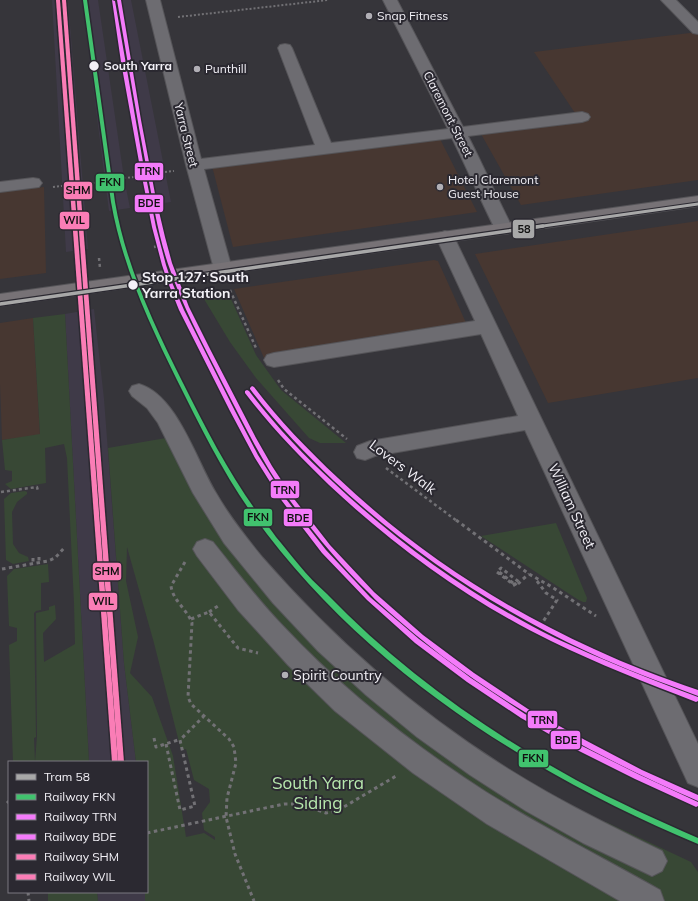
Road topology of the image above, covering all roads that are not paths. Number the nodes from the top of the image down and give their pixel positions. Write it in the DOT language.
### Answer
graph roads {
  1 [pos="153,0"];
  2 [pos="390,0"];
  3 [pos="668,0"];
  4 [pos="698,30"];
  5 [pos="285,48"];
  6 [pos="582,117"];
  7 [pos="456,132"];
  8 [pos="324,149"];
  9 [pos="194,165"];
  10 [pos="33,183"];
  11 [pos="0,187"];
  12 [pos="698,201"];
  13 [pos="504,228"];
  14 [pos="446,237"];
  15 [pos="223,269"];
  16 [pos="0,300"];
  17 [pos="488,326"];
  18 [pos="269,363"];
  19 [pos="139,391"];
  20 [pos="532,421"];
  21 [pos="365,452"];
  22 [pos="205,549"];
  23 [pos="698,774"];
  24 [pos="652,861"];
  25 [pos="649,901"];
  1 -- 9 [label="street, Yarra Street"];
  2 -- 7 [label="street, Claremont Street"];
  3 -- 4 [label="street"];
  5 -- 8 [label="street"];
  6 -- 7 [label="street"];
  7 -- 8 [label="street"];
  7 -- 13 [label="street, Claremont Street"];
  8 -- 9 [label="street"];
  9 -- 15 [label="street, Yarra Street"];
  10 -- 11 [label="street"];
  12 -- 13 [label="main road"];
  13 -- 14 [label="main road"];
  14 -- 15 [label="main road"];
  14 -- 17 [label="street, William Street"];
  15 -- 16 [label="main road"];
  17 -- 18 [label="street"];
  17 -- 20 [label="street, William Street"];
  19 -- 24 [label="street"];
  20 -- 21 [label="street"];
  20 -- 23 [label="street, William Street"];
  22 -- 25 [label="street"];
}
